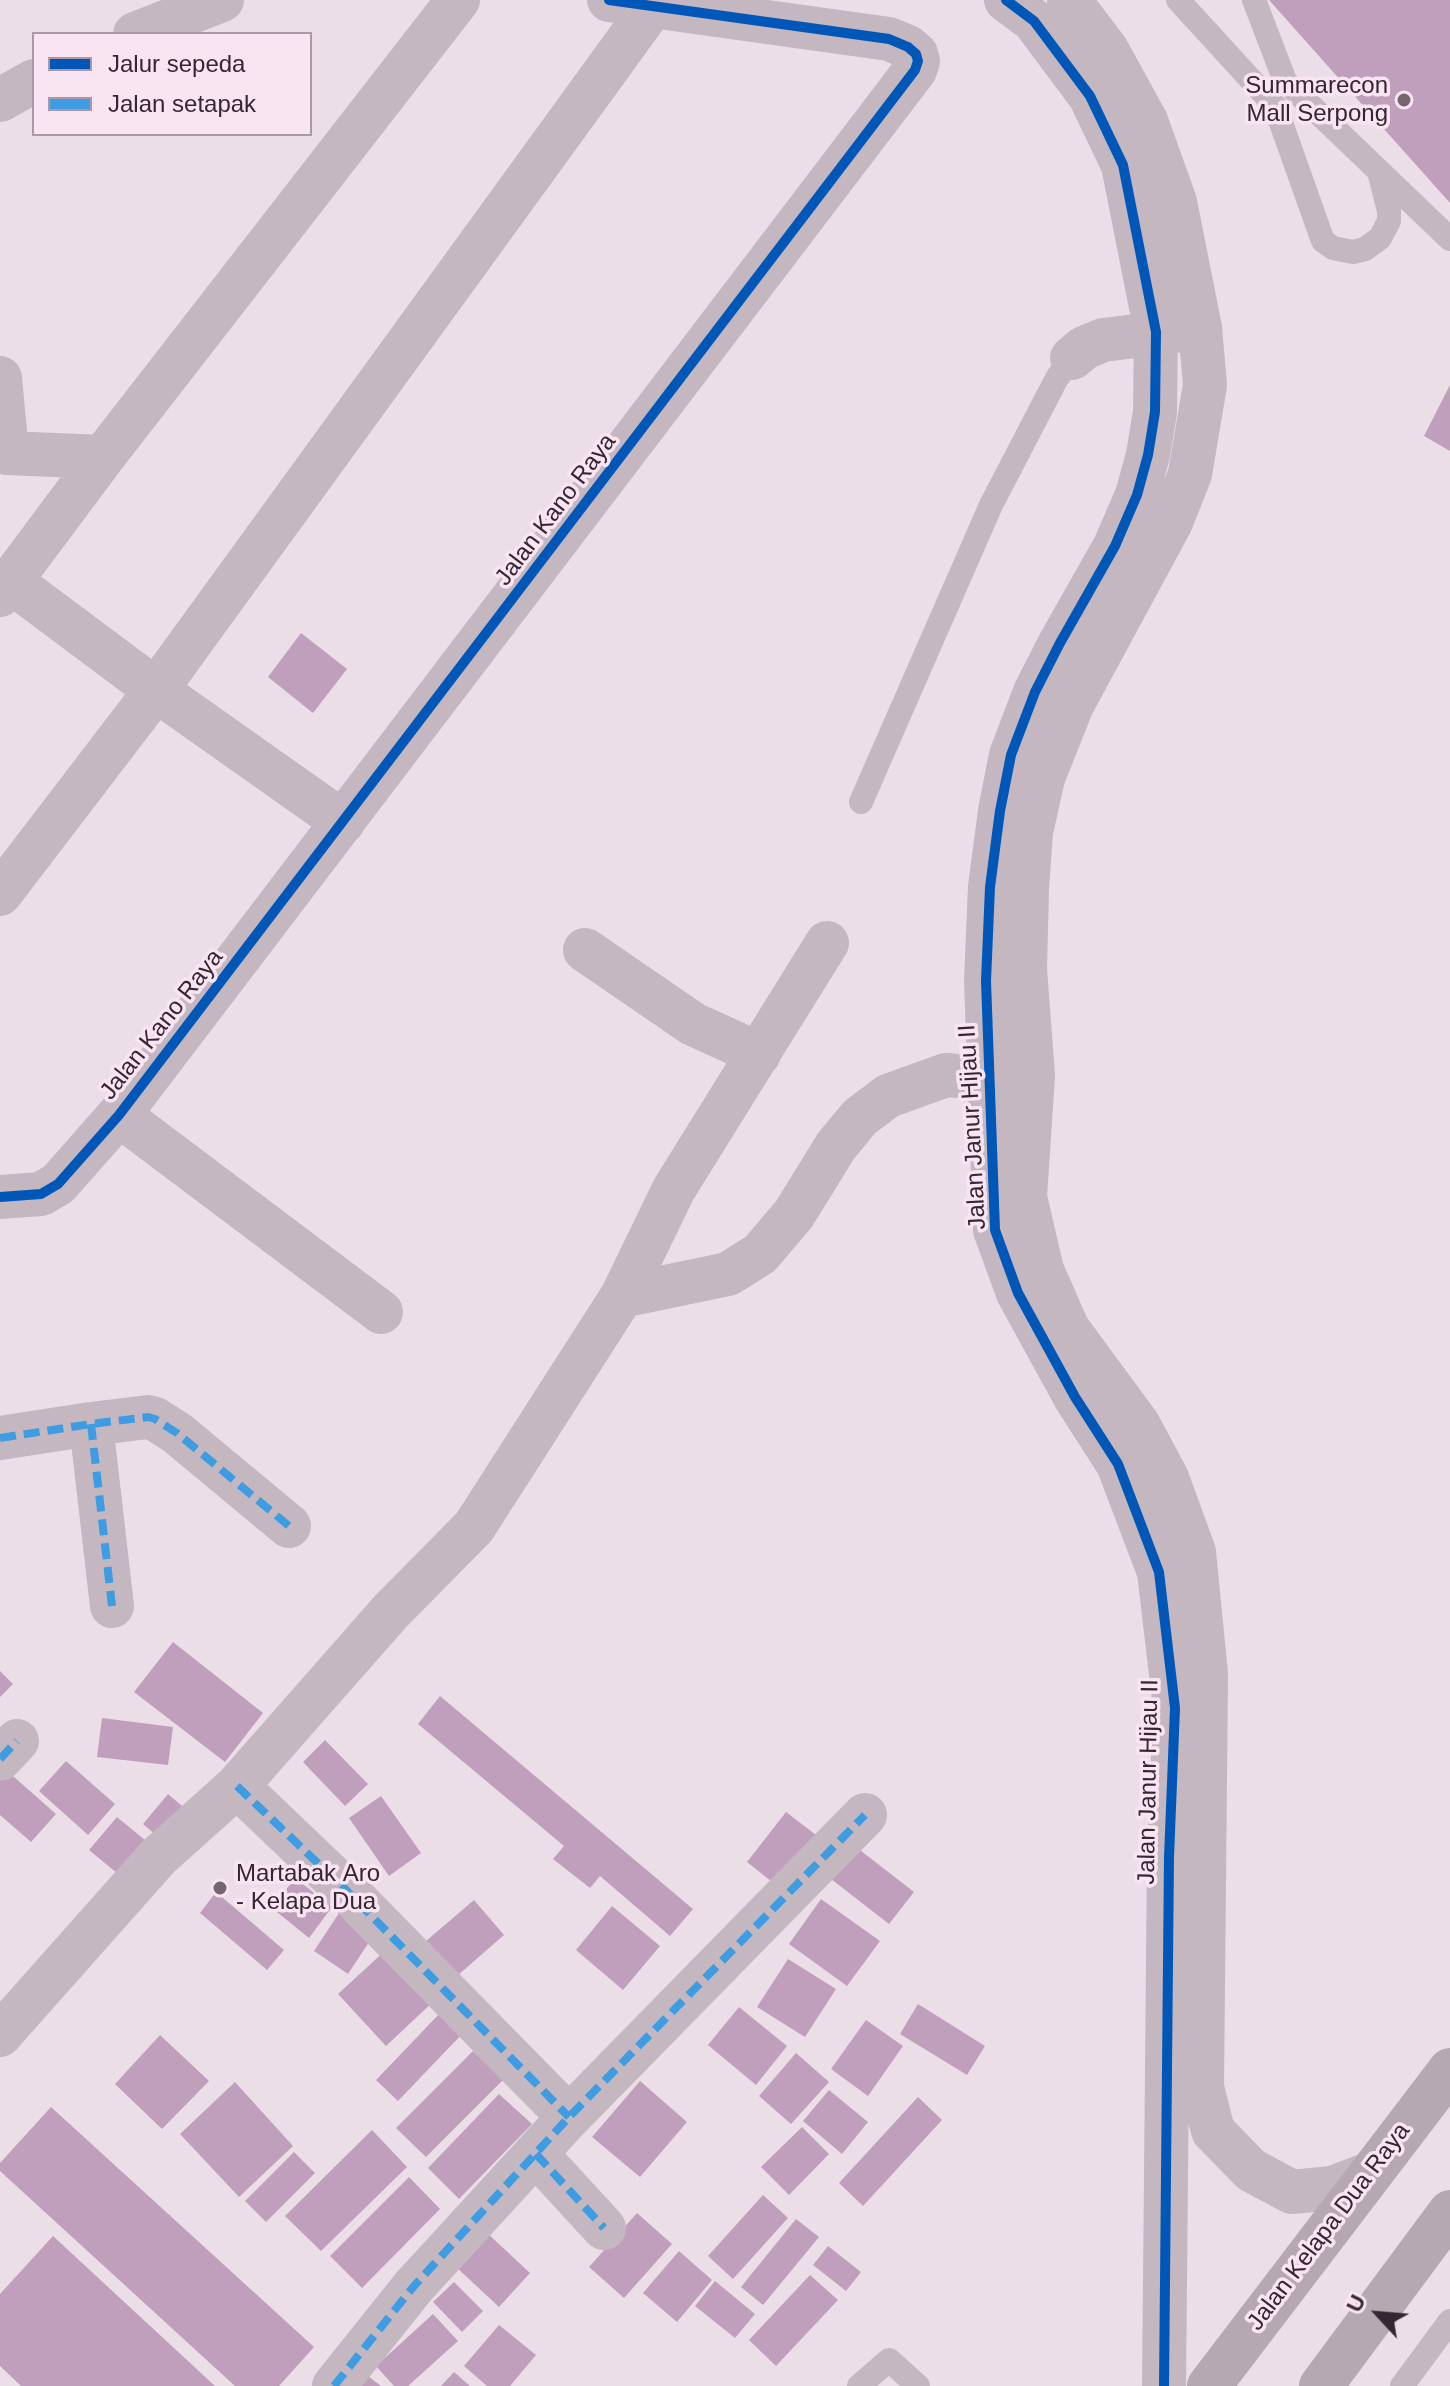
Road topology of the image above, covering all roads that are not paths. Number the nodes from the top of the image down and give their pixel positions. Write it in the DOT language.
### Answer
graph roads {
  1 [pos="222,0"];
  2 [pos="458,0"];
  3 [pos="609,0"];
  4 [pos="1006,0"];
  5 [pos="1069,0"];
  6 [pos="1178,0"];
  7 [pos="1254,0"];
  8 [pos="652,7"];
  9 [pos="140,32"];
  10 [pos="32,82"];
  11 [pos="0,100"];
  12 [pos="1380,175"];
  13 [pos="1450,239"];
  14 [pos="1200,328"];
  15 [pos="1156,332"];
  16 [pos="1072,358"];
  17 [pos="0,378"];
  18 [pos="4,453"];
  19 [pos="103,457"];
  20 [pos="5,588"];
  21 [pos="156,690"];
  22 [pos="861,802"];
  23 [pos="343,822"];
  24 [pos="0,894"];
  25 [pos="827,943"];
  26 [pos="585,950"];
  27 [pos="759,1054"];
  28 [pos="1033,1076"];
  29 [pos="967,1077"];
  30 [pos="119,1115"];
  31 [pos="0,1197"];
  32 [pos="622,1296"];
  33 [pos="381,1312"];
  34 [pos="91,1424"];
  35 [pos="0,1438"];
  36 [pos="289,1526"];
  37 [pos="112,1606"];
  38 [pos="237,1786"];
  39 [pos="865,1815"];
  40 [pos="0,2035"];
  41 [pos="1450,2070"];
  42 [pos="569,2117"];
  43 [pos="536,2154"];
  44 [pos="1369,2174"];
  45 [pos="1450,2212"];
  46 [pos="604,2228"];
  47 [pos="1450,2321"];
  48 [pos="334,2386"];
  49 [pos="859,2386"];
  50 [pos="918,2386"];
  51 [pos="1164,2386"];
  52 [pos="1209,2386"];
  53 [pos="1321,2386"];
  54 [pos="1402,2386"];
  1 -- 9 [label="street"];
  2 -- 19 [label="street"];
  3 -- 8 [label="street, Jalan Kano Raya"];
  4 -- 15 [label="street, Jalan Janur Hijau II"];
  5 -- 14 [label="street, Jalan Janur Hijau II"];
  6 -- 12 [label="lane"];
  7 -- 12 [label="lane"];
  8 -- 21 [label="street"];
  8 -- 23 [label="street, Jalan Kano Raya"];
  10 -- 11 [label="street"];
  12 -- 13 [label="lane"];
  14 -- 15 [label="street"];
  14 -- 28 [label="street, Jalan Janur Hijau II"];
  15 -- 16 [label="street"];
  15 -- 29 [label="street, Jalan Janur Hijau II"];
  16 -- 22 [label="lane"];
  17 -- 18 [label="street"];
  18 -- 19 [label="street"];
  19 -- 20 [label="street"];
  20 -- 21 [label="street"];
  21 -- 23 [label="street"];
  21 -- 24 [label="street"];
  23 -- 30 [label="street, Jalan Kano Raya"];
  25 -- 27 [label="street"];
  26 -- 27 [label="street"];
  27 -- 32 [label="street"];
  28 -- 29 [label="street"];
  28 -- 44 [label="street, Jalan Janur Hijau II"];
  29 -- 32 [label="street"];
  29 -- 51 [label="street, Jalan Janur Hijau II"];
  30 -- 31 [label="street, Jalan Kano Raya"];
  30 -- 33 [label="street"];
  32 -- 38 [label="street"];
  34 -- 35 [label="street"];
  34 -- 36 [label="street"];
  34 -- 37 [label="street"];
  38 -- 40 [label="street"];
  38 -- 42 [label="street"];
  39 -- 42 [label="street"];
  41 -- 44 [label="main road, Jalan Kelapa Dua Raya"];
  42 -- 43 [label="street"];
  43 -- 46 [label="street"];
  43 -- 48 [label="street"];
  44 -- 52 [label="main road, Jalan Kelapa Dua Raya"];
  45 -- 53 [label="main road"];
  47 -- 54 [label="lane"];
  49 -- 50 [label="lane"];
}
